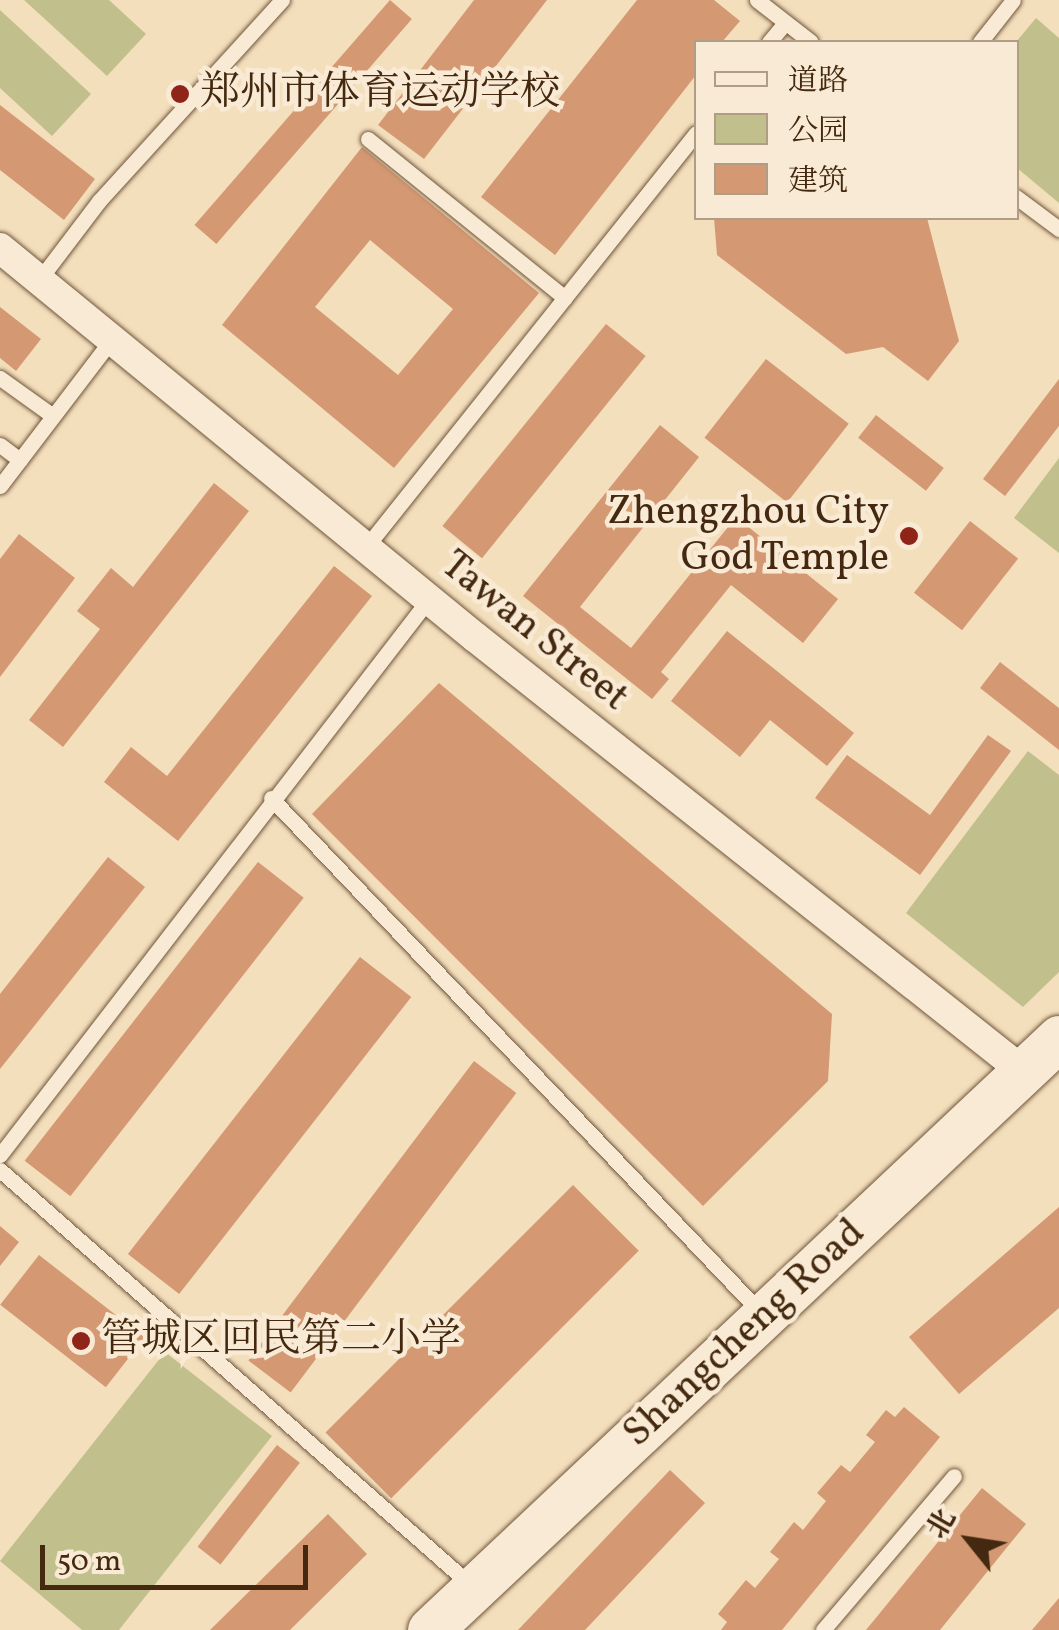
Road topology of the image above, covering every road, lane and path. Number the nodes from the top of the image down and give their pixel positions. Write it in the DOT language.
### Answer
graph roads {
  1 [pos="282,0"];
  2 [pos="757,0"];
  3 [pos="1013,0"];
  4 [pos="784,22"];
  5 [pos="770,40"];
  6 [pos="808,40"];
  7 [pos="982,40"];
  8 [pos="694,136"];
  9 [pos="368,139"];
  10 [pos="1019,199"];
  11 [pos="1059,229"];
  12 [pos="0,248"];
  13 [pos="39,280"];
  14 [pos="565,298"];
  15 [pos="112,340"];
  16 [pos="0,378"];
  17 [pos="53,416"];
  18 [pos="0,446"];
  19 [pos="20,460"];
  20 [pos="0,486"];
  21 [pos="366,547"];
  22 [pos="428,599"];
  23 [pos="271,798"];
  24 [pos="1059,1038"];
  25 [pos="1024,1072"];
  26 [pos="6,1136"];
  27 [pos="0,1156"];
  28 [pos="0,1170"];
  29 [pos="764,1316"];
  30 [pos="954,1476"];
  31 [pos="475,1588"];
  32 [pos="430,1630"];
  33 [pos="823,1630"];
  1 -- 13 [label="lane"];
  2 -- 4 [label="lane"];
  3 -- 7 [label="lane"];
  4 -- 5 [label="lane"];
  4 -- 6 [label="lane"];
  8 -- 14 [label="lane"];
  9 -- 14 [label="lane"];
  10 -- 11 [label="lane"];
  12 -- 13 [label="street, Tawan Street"];
  13 -- 15 [label="street, Tawan Street"];
  14 -- 21 [label="lane"];
  15 -- 17 [label="lane"];
  15 -- 21 [label="street, Tawan Street"];
  16 -- 17 [label="lane"];
  17 -- 19 [label="lane"];
  18 -- 19 [label="lane"];
  19 -- 20 [label="lane"];
  21 -- 22 [label="street, Tawan Street"];
  22 -- 23 [label="lane"];
  22 -- 25 [label="street, Tawan Street"];
  23 -- 26 [label="lane"];
  23 -- 29 [label="lane"];
  24 -- 25 [label="street, Shangcheng Road"];
  25 -- 29 [label="street, Shangcheng Road"];
  26 -- 27 [label="lane"];
  28 -- 31 [label="lane"];
  29 -- 31 [label="street, Shangcheng Road"];
  30 -- 33 [label="lane"];
  31 -- 32 [label="street, Shangcheng Road"];
}
